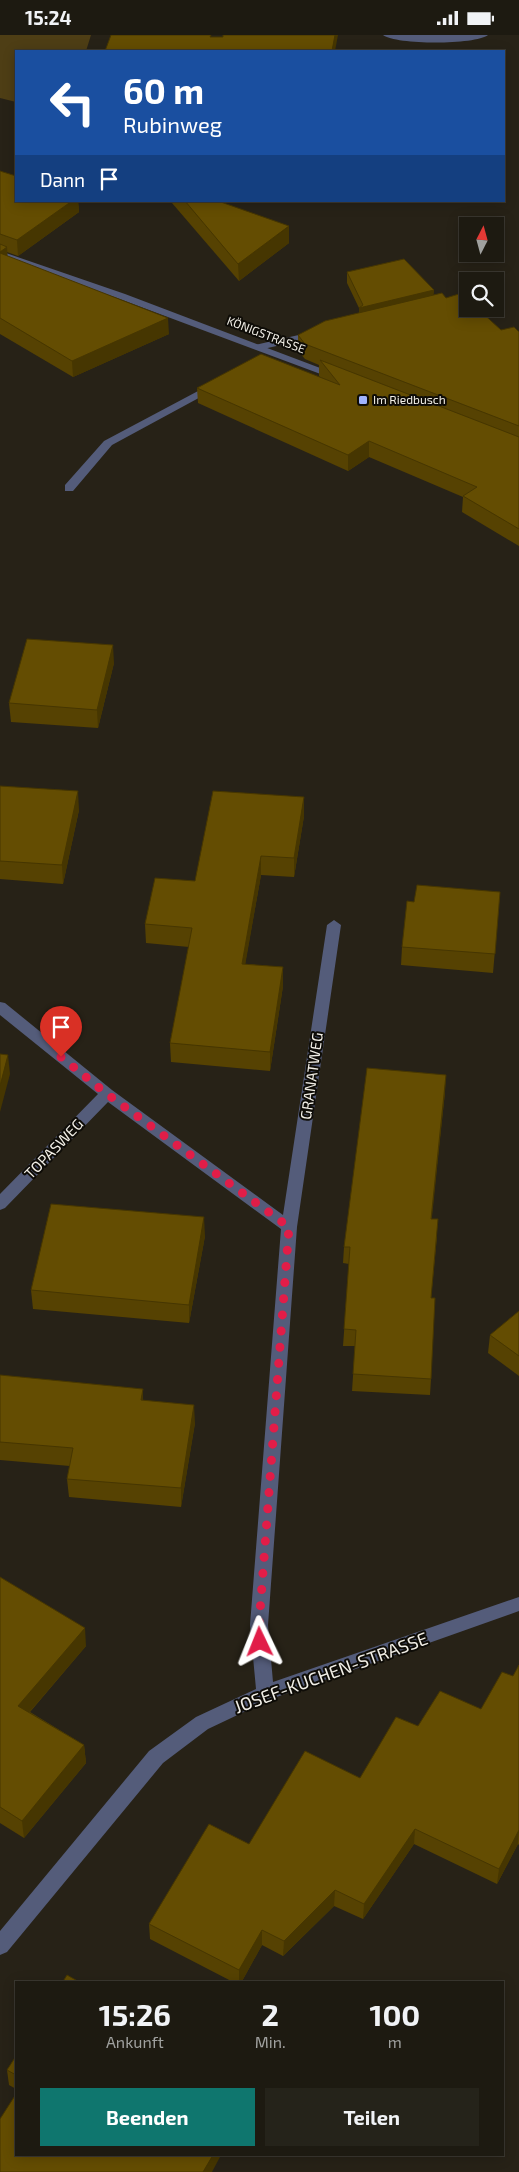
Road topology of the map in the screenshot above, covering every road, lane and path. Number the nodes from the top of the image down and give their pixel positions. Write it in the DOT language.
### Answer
graph roads {
  1 [pos="388,35"];
  2 [pos="483,35"];
  3 [pos="0,254"];
  4 [pos="324,332"];
  5 [pos="259,347"];
  6 [pos="275,353"];
  7 [pos="257,362"];
  8 [pos="222,381"];
  9 [pos="348,381"];
  10 [pos="69,488"];
  11 [pos="334,925"];
  12 [pos="0,1007"];
  13 [pos="107,1094"];
  14 [pos="0,1204"];
  15 [pos="289,1227"];
  16 [pos="519,1604"];
  17 [pos="265,1693"];
  18 [pos="0,1946"];
  1 -- 2 [label="street"];
  3 -- 5 [label="street, KÖNIGSTRASSE"];
  4 -- 5 [label="street"];
  5 -- 6 [label="street, KÖNIGSTRASSE"];
  6 -- 7 [label="street"];
  6 -- 9 [label="street, KÖNIGSTRASSE"];
  8 -- 10 [label="street"];
  11 -- 15 [label="street, GRANATWEG"];
  12 -- 13 [label="street"];
  13 -- 14 [label="street, TOPASWEG"];
  13 -- 15 [label="street"];
  15 -- 17 [label="street, GRANATWEG"];
  16 -- 17 [label="street, JOSEF-KUCHEN-STRASSE"];
  17 -- 18 [label="street, JOSEF-KUCHEN-STRASSE"];
}
